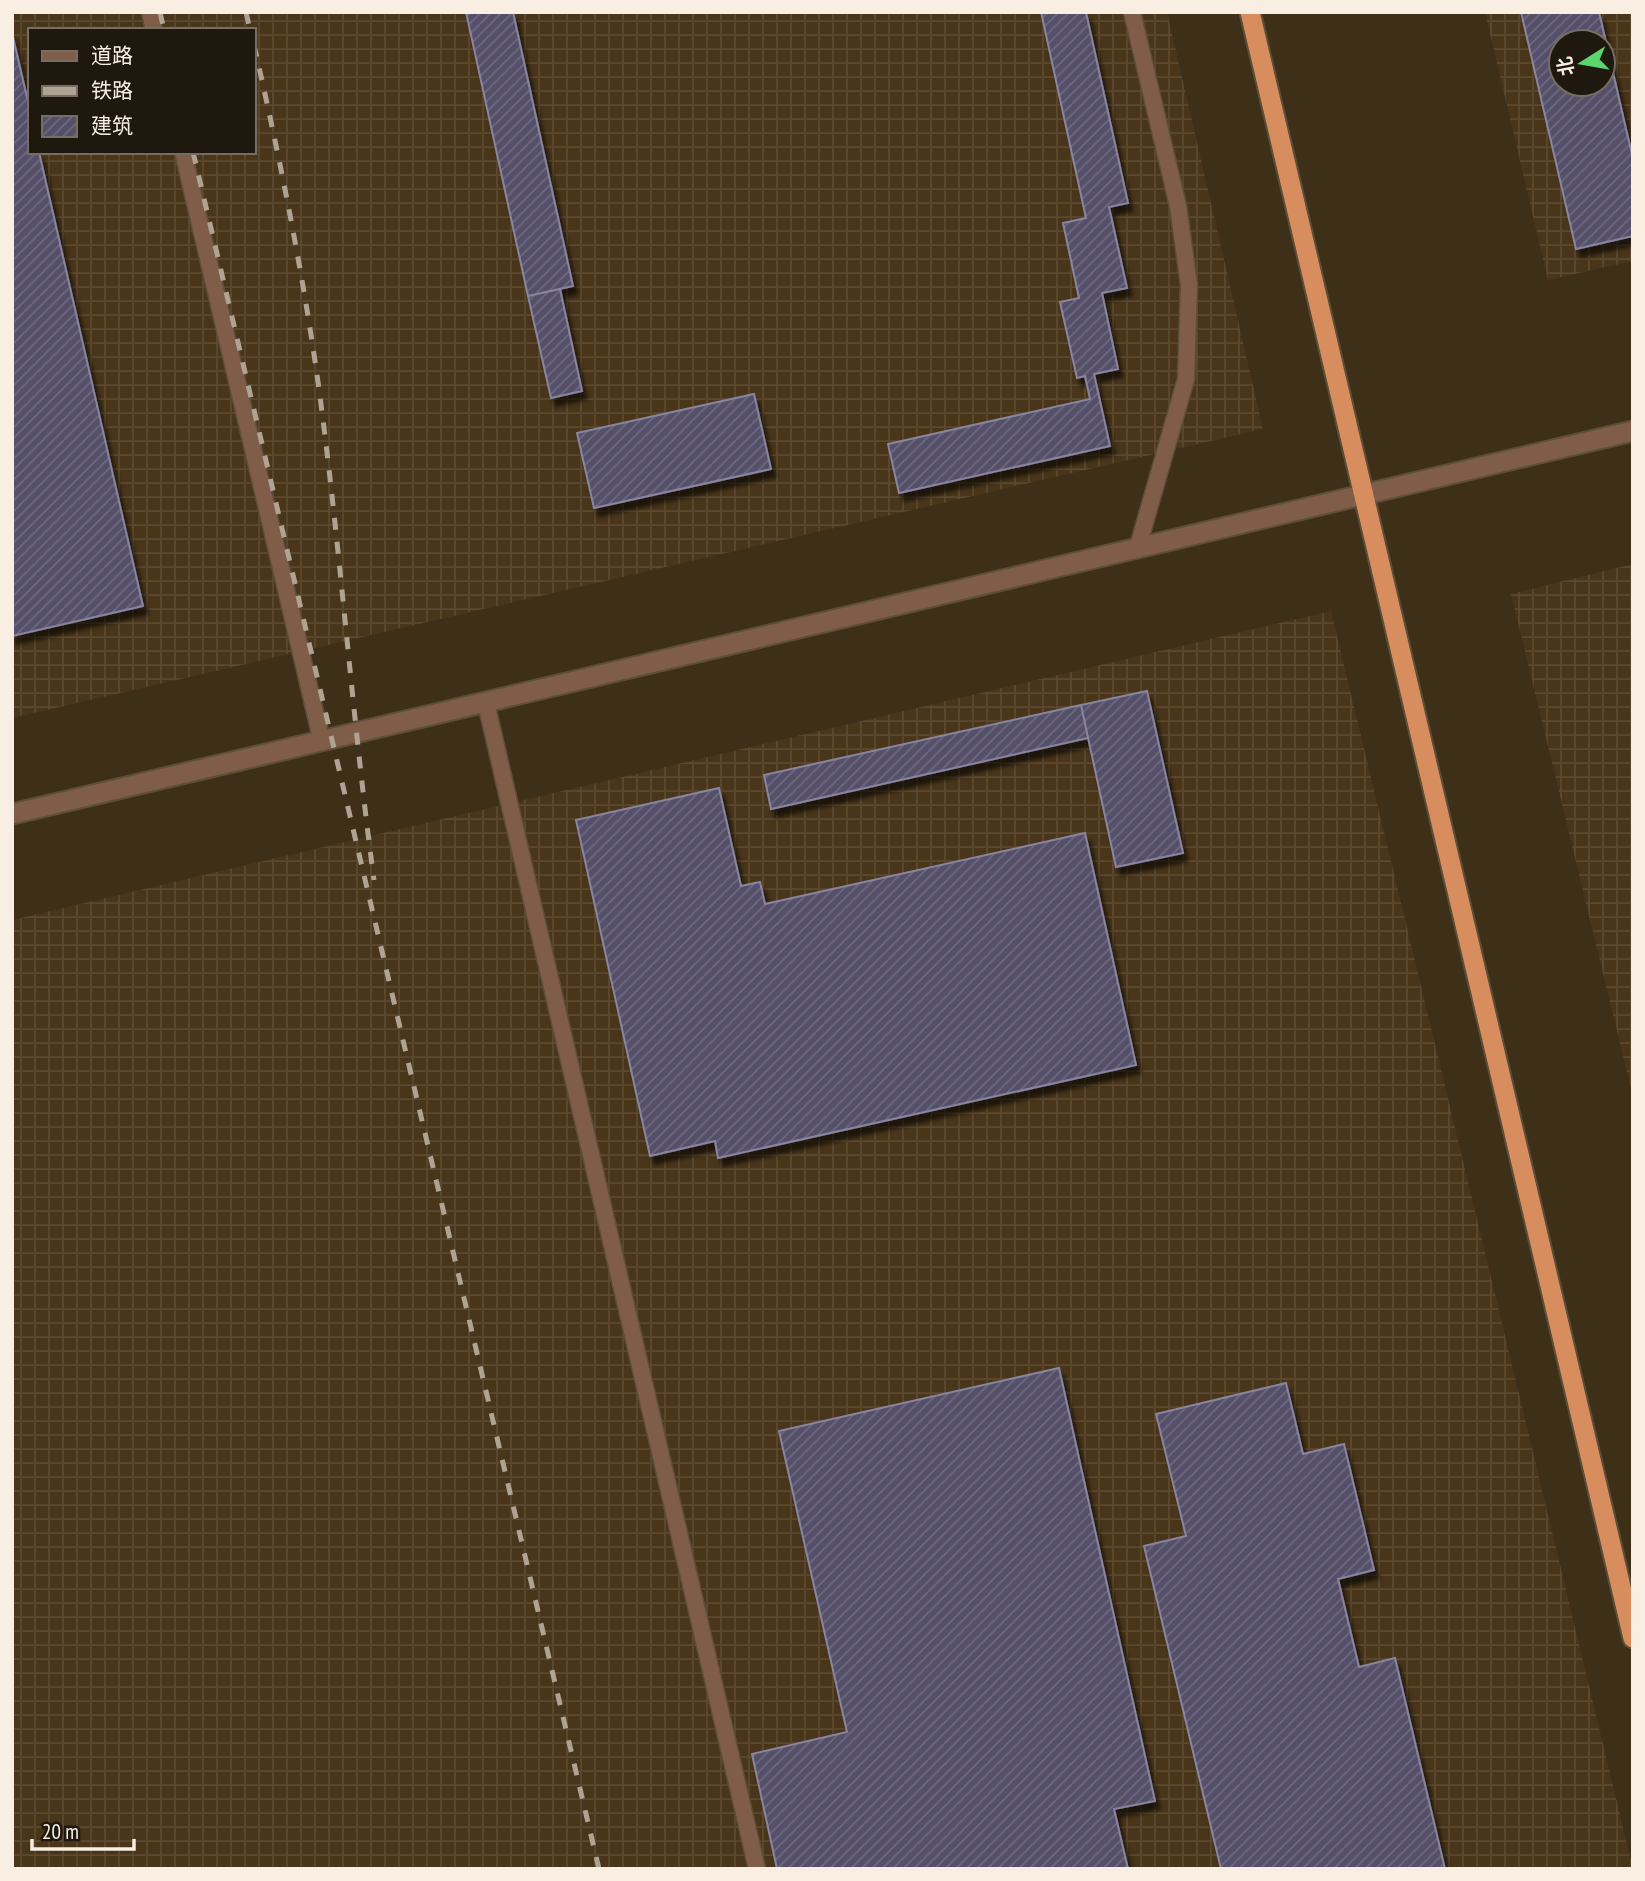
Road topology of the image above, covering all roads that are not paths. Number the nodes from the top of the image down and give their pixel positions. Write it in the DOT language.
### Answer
graph roads {
  1 [pos="1132,12"];
  2 [pos="1250,12"];
  3 [pos="183,154"];
  4 [pos="1633,431"];
  5 [pos="1364,496"];
  6 [pos="1137,550"];
  7 [pos="486,703"];
  8 [pos="322,741"];
  9 [pos="12,814"];
  10 [pos="1633,1638"];
  11 [pos="757,1869"];
  1 -- 6 [label="lane"];
  2 -- 5 [label="highway"];
  3 -- 8 [label="lane"];
  4 -- 5 [label="street"];
  5 -- 6 [label="street"];
  5 -- 10 [label="highway"];
  6 -- 7 [label="street"];
  7 -- 8 [label="street"];
  7 -- 11 [label="lane"];
  8 -- 9 [label="street"];
}
